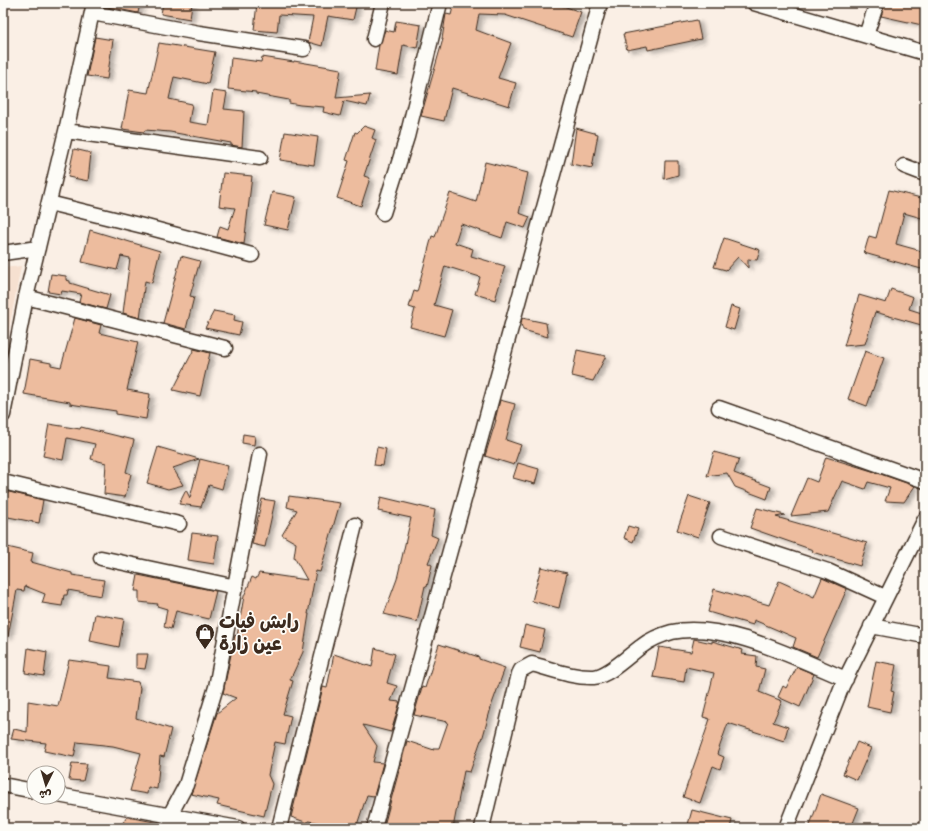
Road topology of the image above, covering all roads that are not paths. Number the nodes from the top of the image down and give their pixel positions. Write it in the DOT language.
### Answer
graph roads {
  1 [pos="383,3"];
  2 [pos="440,3"];
  3 [pos="600,3"];
  4 [pos="877,3"];
  5 [pos="762,4"];
  6 [pos="93,8"];
  7 [pos="866,35"];
  8 [pos="374,39"];
  9 [pos="304,49"];
  10 [pos="925,53"];
  11 [pos="66,131"];
  12 [pos="260,158"];
  13 [pos="904,166"];
  14 [pos="925,174"];
  15 [pos="49,203"];
  16 [pos="383,213"];
  17 [pos="38,248"];
  18 [pos="3,253"];
  19 [pos="252,255"];
  20 [pos="26,297"];
  21 [pos="225,348"];
  22 [pos="719,408"];
  23 [pos="3,415"];
  24 [pos="260,454"];
  25 [pos="925,481"];
  26 [pos="3,482"];
  27 [pos="925,519"];
  28 [pos="179,524"];
  29 [pos="355,525"];
  30 [pos="721,536"];
  31 [pos="100,558"];
  32 [pos="236,587"];
  33 [pos="885,597"];
  34 [pos="871,626"];
  35 [pos="925,636"];
  36 [pos="846,679"];
  37 [pos="3,785"];
  38 [pos="26,789"];
  39 [pos="66,797"];
  40 [pos="169,821"];
  41 [pos="238,828"];
  42 [pos="279,828"];
  43 [pos="374,828"];
  44 [pos="482,828"];
  45 [pos="786,828"];
  1 -- 8 [label="street"];
  2 -- 16 [label="street"];
  3 -- 43 [label="street"];
  4 -- 7 [label="street"];
  5 -- 7 [label="street"];
  6 -- 9 [label="street"];
  6 -- 11 [label="street"];
  7 -- 10 [label="street"];
  11 -- 12 [label="street"];
  11 -- 15 [label="street"];
  13 -- 14 [label="street"];
  15 -- 17 [label="street"];
  15 -- 19 [label="street"];
  17 -- 18 [label="street"];
  17 -- 20 [label="street"];
  20 -- 21 [label="street"];
  20 -- 23 [label="street"];
  22 -- 25 [label="street"];
  24 -- 32 [label="street"];
  26 -- 28 [label="street"];
  27 -- 33 [label="street"];
  29 -- 42 [label="street"];
  30 -- 33 [label="street"];
  31 -- 32 [label="street"];
  32 -- 40 [label="street"];
  33 -- 34 [label="street"];
  34 -- 35 [label="street"];
  34 -- 36 [label="street"];
  36 -- 44 [label="street"];
  36 -- 45 [label="street"];
  37 -- 38 [label="street"];
  39 -- 40 [label="street"];
  40 -- 41 [label="street"];
}
